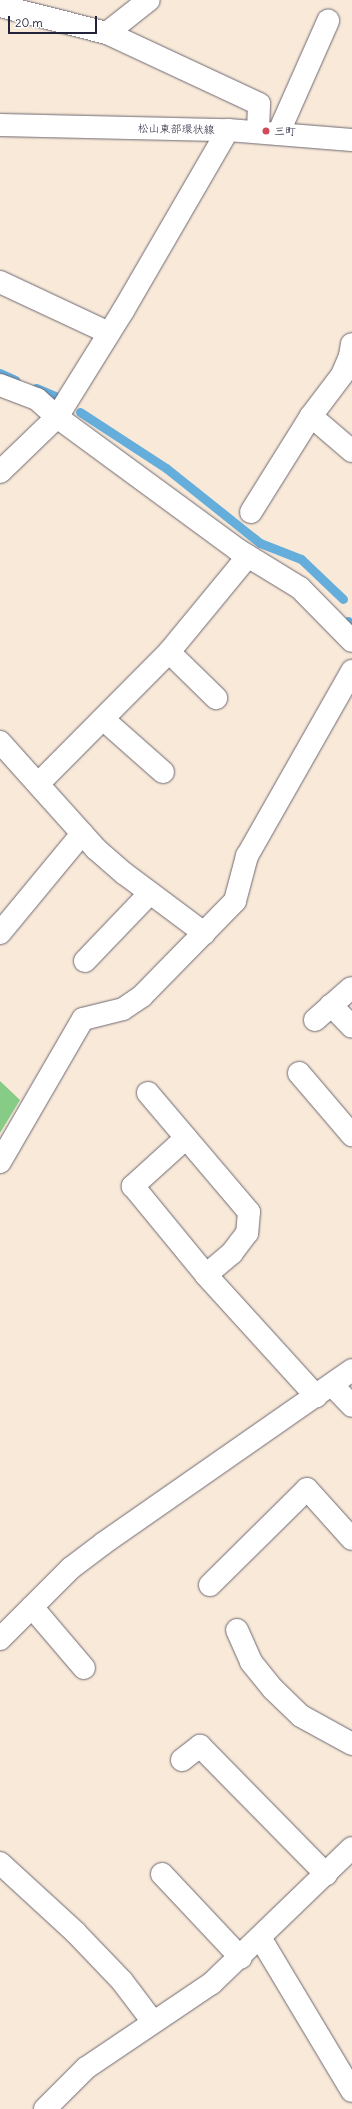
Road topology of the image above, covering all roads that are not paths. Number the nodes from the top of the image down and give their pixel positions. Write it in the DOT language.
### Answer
graph roads {
  1 [pos="149,0"];
  2 [pos="0,6"];
  3 [pos="328,21"];
  4 [pos="107,33"];
  5 [pos="0,125"];
  6 [pos="228,130"];
  7 [pos="268,133"];
  8 [pos="352,140"];
  9 [pos="0,282"];
  10 [pos="109,333"];
  11 [pos="352,344"];
  12 [pos="0,385"];
  13 [pos="311,416"];
  14 [pos="56,417"];
  15 [pos="352,451"];
  16 [pos="0,472"];
  17 [pos="252,512"];
  18 [pos="248,556"];
  19 [pos="352,641"];
  20 [pos="169,652"];
  21 [pos="352,671"];
  22 [pos="216,698"];
  23 [pos="102,719"];
  24 [pos="0,742"];
  25 [pos="162,772"];
  26 [pos="38,784"];
  27 [pos="82,834"];
  28 [pos="150,893"];
  29 [pos="0,933"];
  30 [pos="204,933"];
  31 [pos="85,961"];
  32 [pos="350,988"];
  33 [pos="331,1006"];
  34 [pos="315,1020"];
  35 [pos="352,1027"];
  36 [pos="298,1073"];
  37 [pos="148,1093"];
  38 [pos="352,1135"];
  39 [pos="186,1138"];
  40 [pos="0,1162"];
  41 [pos="206,1275"];
  42 [pos="352,1370"];
  43 [pos="324,1390"];
  44 [pos="352,1406"];
  45 [pos="352,1539"];
  46 [pos="210,1585"];
  47 [pos="32,1607"];
  48 [pos="237,1630"];
  49 [pos="0,1639"];
  50 [pos="84,1668"];
  51 [pos="352,1744"];
  52 [pos="182,1760"];
  53 [pos="352,1848"];
  54 [pos="0,1863"];
  55 [pos="162,1874"];
  56 [pos="326,1874"];
  57 [pos="261,1939"];
  58 [pos="241,1958"];
  59 [pos="153,2022"];
  60 [pos="352,2091"];
  61 [pos="45,2109"];
  1 -- 4 [label="street"];
  2 -- 4 [label="street"];
  3 -- 7 [label="street"];
  4 -- 7 [label="street"];
  5 -- 6 [label="street, 松山東部環状線"];
  6 -- 7 [label="street, 松山東部環状線"];
  6 -- 10 [label="street"];
  7 -- 8 [label="street, 松山東部環状線"];
  9 -- 10 [label="street"];
  10 -- 14 [label="street"];
  11 -- 13 [label="street"];
  12 -- 14 [label="street"];
  13 -- 15 [label="street"];
  13 -- 17 [label="street"];
  14 -- 16 [label="street"];
  14 -- 18 [label="street"];
  18 -- 19 [label="street"];
  18 -- 20 [label="street"];
  20 -- 22 [label="street"];
  20 -- 23 [label="street"];
  21 -- 30 [label="street"];
  23 -- 25 [label="street"];
  23 -- 26 [label="street"];
  24 -- 26 [label="street"];
  26 -- 27 [label="street"];
  27 -- 28 [label="street"];
  27 -- 29 [label="street"];
  28 -- 30 [label="street"];
  28 -- 31 [label="street"];
  30 -- 40 [label="street"];
  32 -- 33 [label="street"];
  33 -- 34 [label="street"];
  33 -- 35 [label="street"];
  36 -- 38 [label="street"];
  37 -- 39 [label="street"];
  39 -- 41 [label="street"];
  39 -- 41 [label="street"];
  41 -- 43 [label="street"];
  42 -- 43 [label="street"];
  43 -- 44 [label="street"];
  43 -- 47 [label="street"];
  45 -- 46 [label="street"];
  47 -- 49 [label="street"];
  47 -- 50 [label="street"];
  48 -- 51 [label="street"];
  52 -- 56 [label="street"];
  53 -- 56 [label="street"];
  54 -- 59 [label="street"];
  55 -- 58 [label="street"];
  56 -- 57 [label="street"];
  57 -- 58 [label="street"];
  57 -- 60 [label="street"];
  58 -- 59 [label="street"];
  59 -- 61 [label="street"];
}
